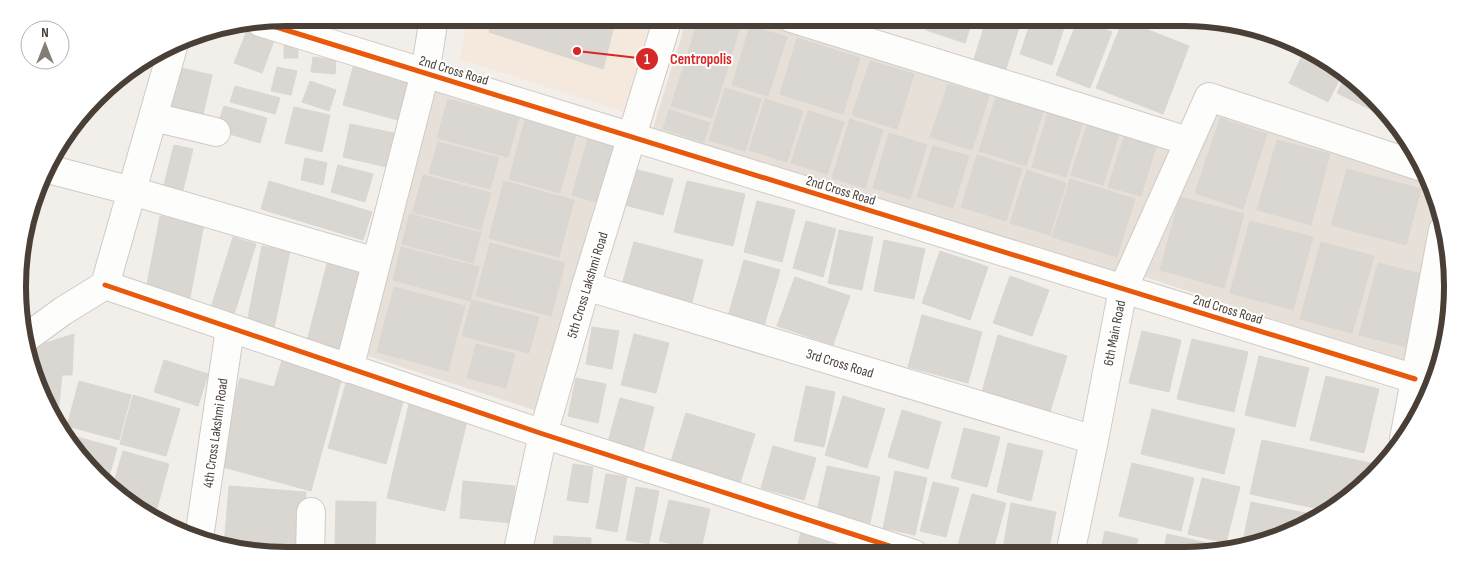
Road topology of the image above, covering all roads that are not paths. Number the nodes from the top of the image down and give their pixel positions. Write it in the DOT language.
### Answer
graph roads {
  1 [pos="433,26"];
  2 [pos="666,26"];
  3 [pos="817,26"];
  4 [pos="309,27"];
  5 [pos="172,53"];
  6 [pos="425,73"];
  7 [pos="153,118"];
  8 [pos="216,132"];
  9 [pos="632,137"];
  10 [pos="1188,141"];
  11 [pos="1413,164"];
  12 [pos="53,170"];
  13 [pos="132,191"];
  14 [pos="1440,244"];
  15 [pos="376,262"];
  16 [pos="105,285"];
  17 [pos="586,286"];
  18 [pos="1123,289"];
  19 [pos="230,329"];
  20 [pos="31,335"];
  21 [pos="349,369"];
  22 [pos="1415,379"];
  23 [pos="1408,419"];
  24 [pos="543,434"];
  25 [pos="1094,440"];
  26 [pos="311,512"];
  27 [pos="200,532"];
  28 [pos="310,547"];
  29 [pos="519,547"];
  30 [pos="892,547"];
  31 [pos="1071,547"];
  1 -- 6 [label="street"];
  2 -- 9 [label="street, 5th Cross Lakshmi Road"];
  3 -- 10 [label="street"];
  4 -- 6 [label="street, 2nd Cross Road"];
  5 -- 7 [label="street"];
  6 -- 9 [label="street, 2nd Cross Road"];
  6 -- 15 [label="street"];
  7 -- 8 [label="street"];
  7 -- 13 [label="street"];
  9 -- 17 [label="street, 5th Cross Lakshmi Road"];
  9 -- 18 [label="street, 2nd Cross Road"];
  10 -- 11 [label="street, 6th Main Road"];
  10 -- 18 [label="street, 6th Main Road"];
  12 -- 13 [label="street"];
  13 -- 15 [label="street"];
  13 -- 16 [label="street"];
  14 -- 22 [label="street"];
  15 -- 21 [label="street"];
  16 -- 19 [label="street"];
  16 -- 20 [label="street"];
  17 -- 24 [label="street, 5th Cross Lakshmi Road"];
  17 -- 25 [label="street, 3rd Cross Road"];
  18 -- 22 [label="street, 2nd Cross Road"];
  18 -- 25 [label="street, 6th Main Road"];
  19 -- 21 [label="street"];
  19 -- 27 [label="street, 4th Cross Lakshmi Road"];
  21 -- 24 [label="street"];
  22 -- 23 [label="street"];
  24 -- 29 [label="street, 5th Cross Lakshmi Road"];
  24 -- 30 [label="street"];
  25 -- 31 [label="street, 6th Main Road"];
  26 -- 28 [label="street"];
}
